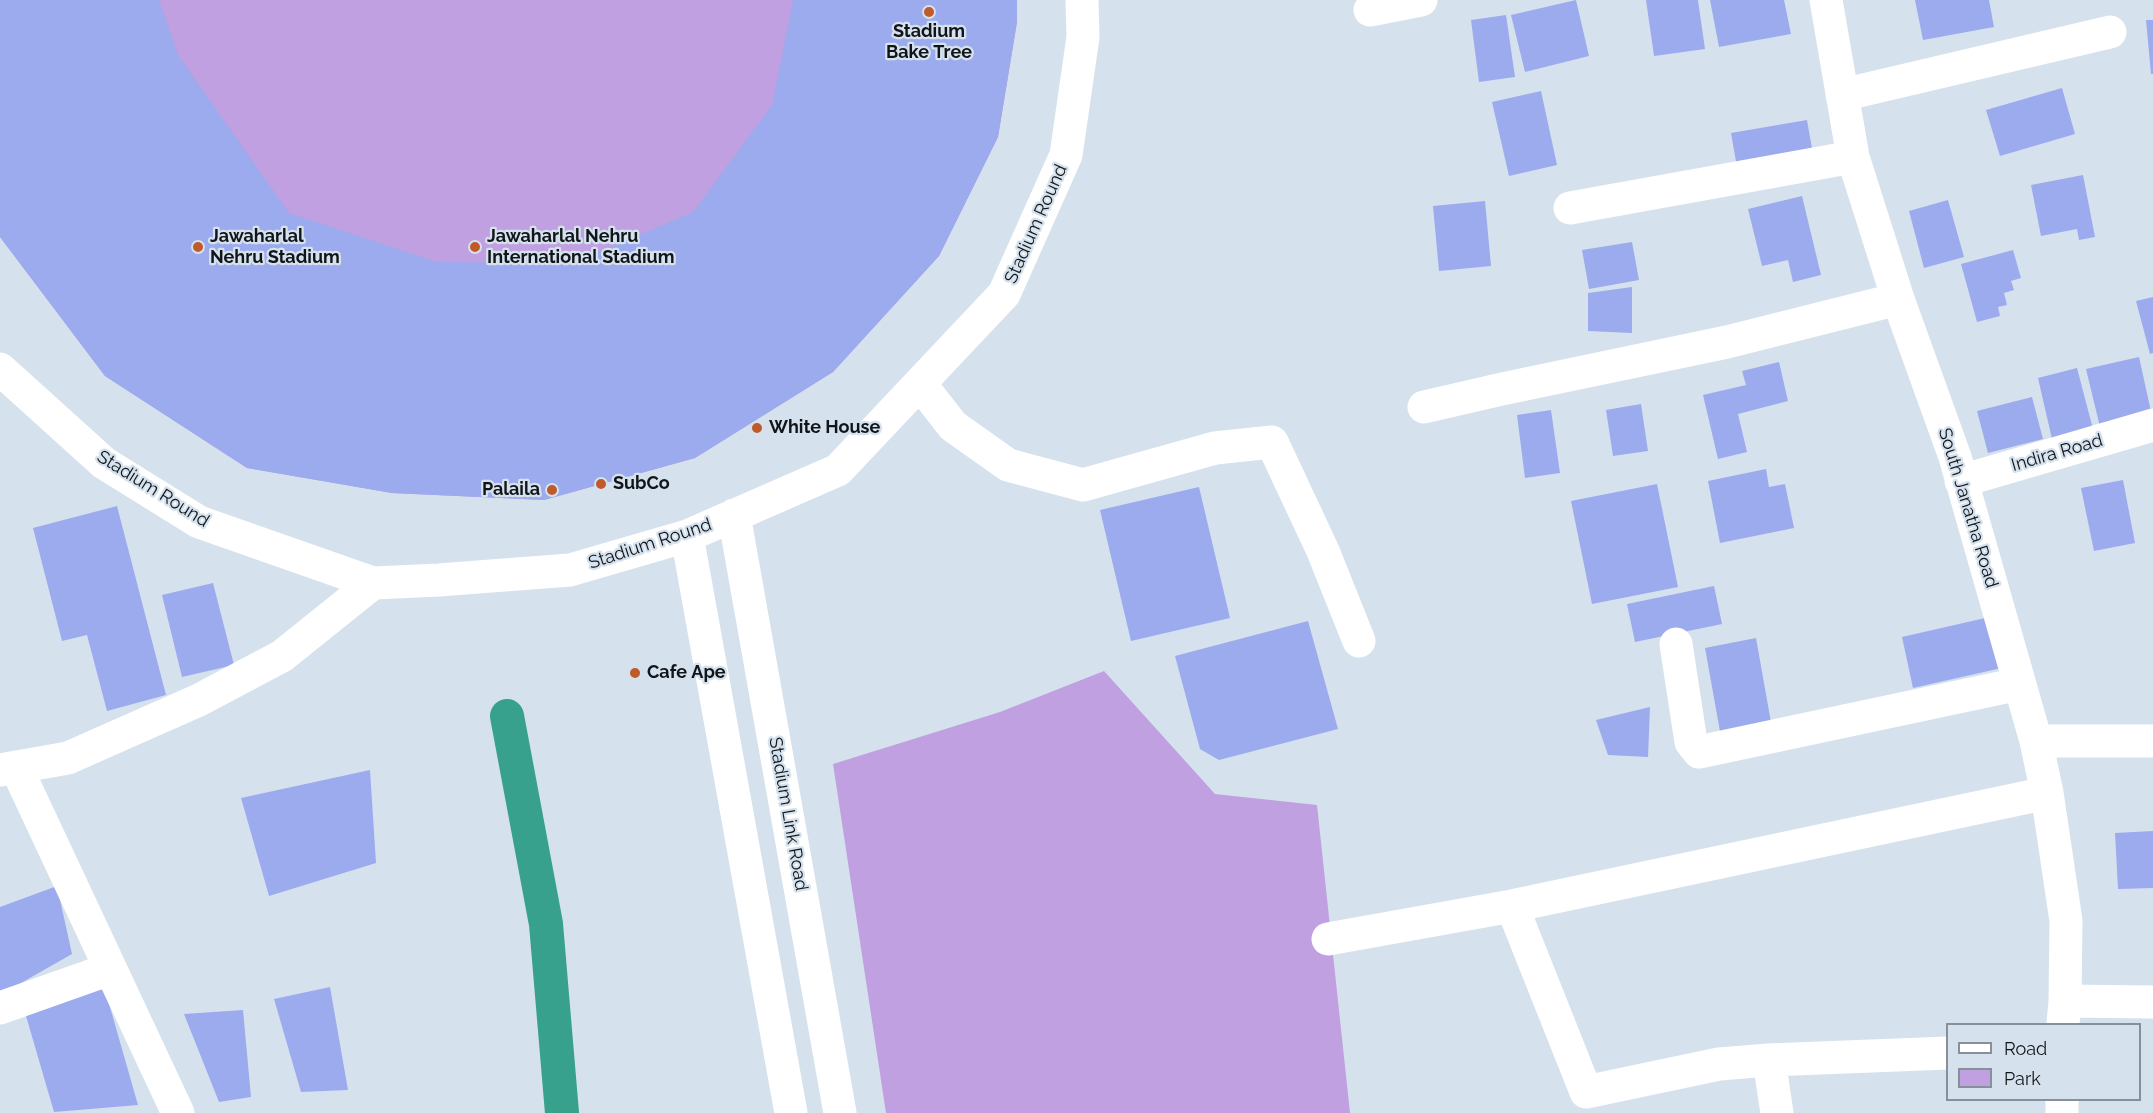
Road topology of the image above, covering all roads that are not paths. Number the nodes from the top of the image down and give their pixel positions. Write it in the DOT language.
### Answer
graph roads {
  1 [pos="1083,0"];
  2 [pos="1421,0"];
  3 [pos="1826,0"];
  4 [pos="1370,10"];
  5 [pos="2110,32"];
  6 [pos="1842,95"];
  7 [pos="1853,157"];
  8 [pos="1570,208"];
  9 [pos="1898,299"];
  10 [pos="0,369"];
  11 [pos="920,384"];
  12 [pos="1425,407"];
  13 [pos="2153,425"];
  14 [pos="1961,481"];
  15 [pos="734,515"];
  16 [pos="687,536"];
  17 [pos="374,583"];
  18 [pos="1359,641"];
  19 [pos="1676,644"];
  20 [pos="2019,684"];
  21 [pos="2036,741"];
  22 [pos="2153,741"];
  23 [pos="8,769"];
  24 [pos="2047,793"];
  25 [pos="1512,906"];
  26 [pos="1329,939"];
  27 [pos="110,969"];
  28 [pos="2153,1002"];
  29 [pos="0,1008"];
  30 [pos="2064,1012"];
  31 [pos="1946,1053"];
  32 [pos="1769,1060"];
  33 [pos="178,1113"];
  34 [pos="791,1113"];
  35 [pos="840,1113"];
  36 [pos="1777,1113"];
  1 -- 11 [label="street, Stadium Round"];
  2 -- 4 [label="street"];
  3 -- 6 [label="street, South Janatha Road"];
  5 -- 6 [label="street"];
  6 -- 7 [label="street, South Janatha Road"];
  7 -- 8 [label="street"];
  7 -- 9 [label="street, South Janatha Road"];
  9 -- 12 [label="street"];
  9 -- 14 [label="street, South Janatha Road"];
  10 -- 17 [label="street, Stadium Round"];
  11 -- 15 [label="street, Stadium Round"];
  11 -- 18 [label="street"];
  13 -- 14 [label="street, Indira Road"];
  14 -- 20 [label="street, South Janatha Road"];
  15 -- 16 [label="street, Stadium Round"];
  15 -- 35 [label="street, Stadium Link Road"];
  16 -- 17 [label="street, Stadium Round"];
  16 -- 34 [label="street"];
  17 -- 23 [label="street"];
  19 -- 20 [label="street"];
  20 -- 21 [label="street, South Janatha Road"];
  21 -- 22 [label="street"];
  21 -- 24 [label="street, South Janatha Road"];
  23 -- 27 [label="street"];
  24 -- 25 [label="street"];
  24 -- 30 [label="street, South Janatha Road"];
  25 -- 26 [label="street"];
  25 -- 32 [label="street"];
  27 -- 29 [label="street"];
  27 -- 33 [label="street"];
  28 -- 30 [label="street"];
  31 -- 32 [label="street"];
  32 -- 36 [label="street"];
}
